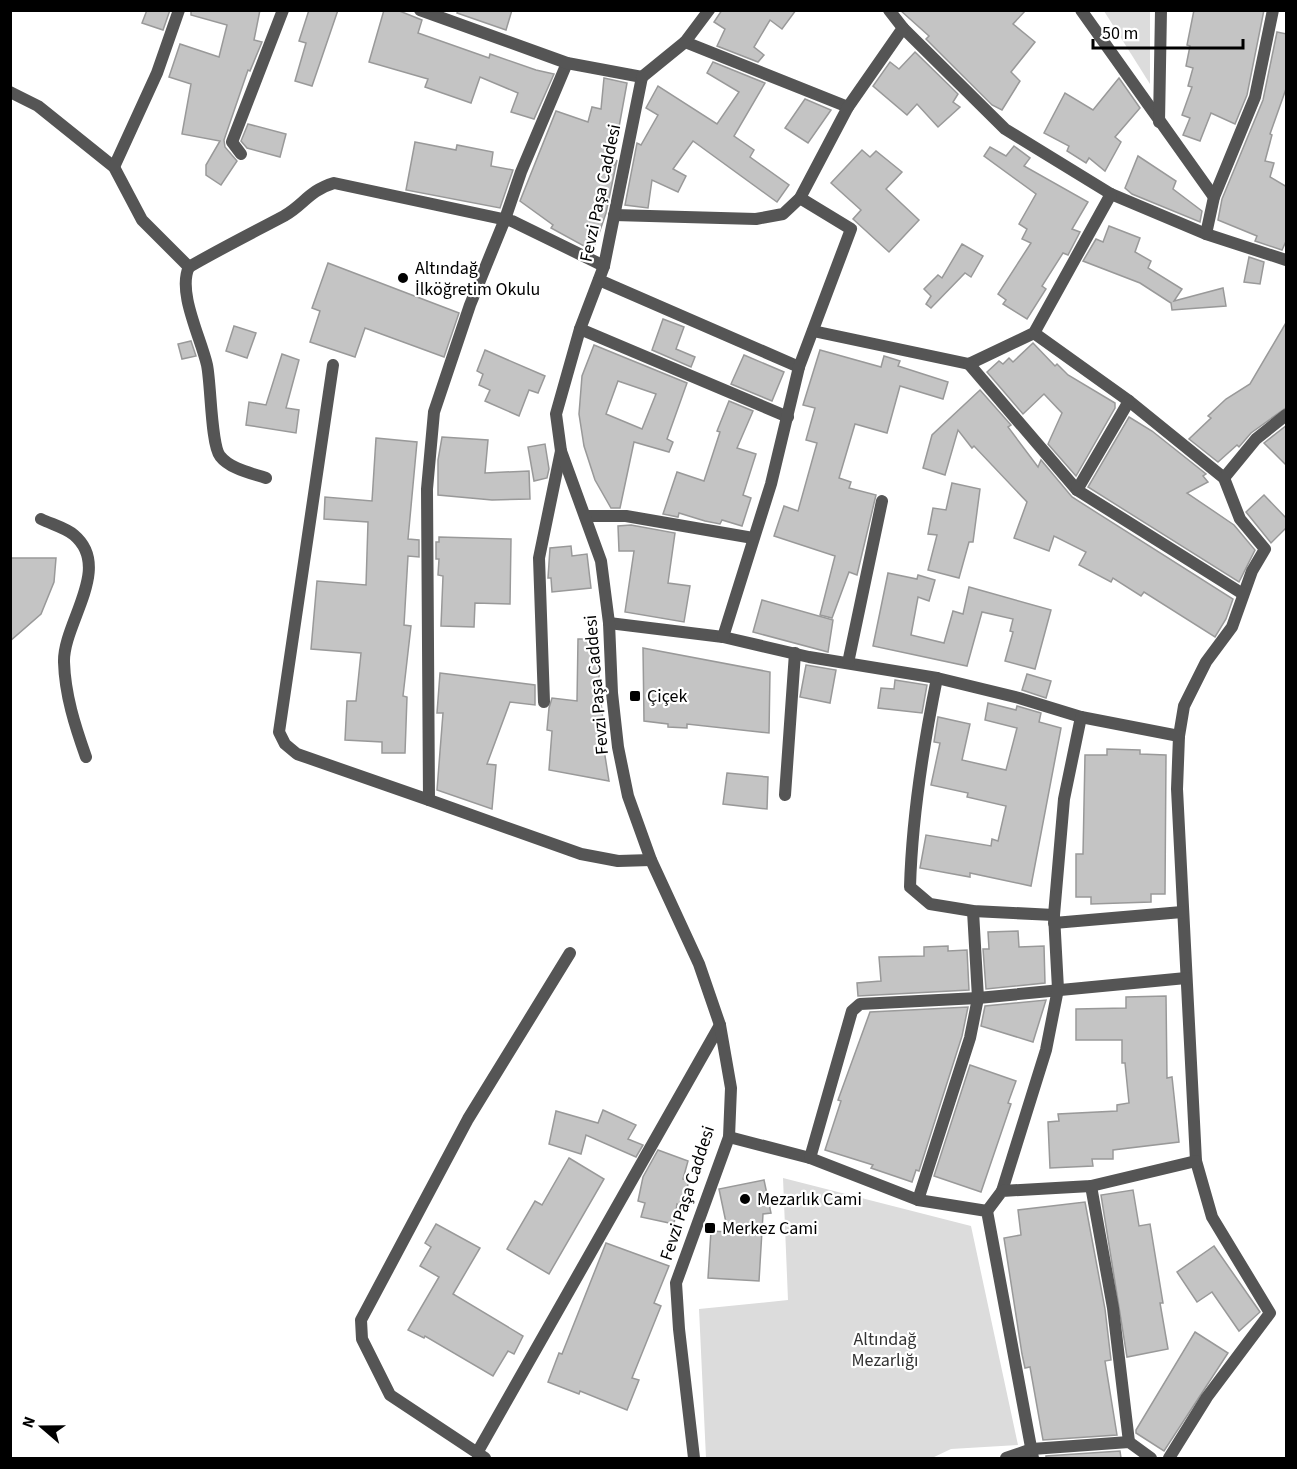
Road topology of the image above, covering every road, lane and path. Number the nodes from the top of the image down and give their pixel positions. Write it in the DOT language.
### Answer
graph roads {
  1 [pos="179,10"];
  2 [pos="283,10"];
  3 [pos="420,10"];
  4 [pos="709,10"];
  5 [pos="889,10"];
  6 [pos="1081,10"];
  7 [pos="1161,10"];
  8 [pos="1273,10"];
  9 [pos="903,28"];
  10 [pos="685,42"];
  11 [pos="567,63"];
  12 [pos="642,77"];
  13 [pos="10,92"];
  14 [pos="848,106"];
  15 [pos="1159,122"];
  16 [pos="241,154"];
  17 [pos="114,167"];
  18 [pos="1111,194"];
  19 [pos="800,198"];
  20 [pos="1214,198"];
  21 [pos="614,215"];
  22 [pos="506,219"];
  23 [pos="1206,234"];
  24 [pos="1287,260"];
  25 [pos="604,266"];
  26 [pos="189,267"];
  27 [pos="599,280"];
  28 [pos="580,329"];
  29 [pos="813,330"];
  30 [pos="1034,333"];
  31 [pos="969,364"];
  32 [pos="333,365"];
  33 [pos="799,367"];
  34 [pos="1129,400"];
  35 [pos="1287,415"];
  36 [pos="788,417"];
  37 [pos="561,451"];
  38 [pos="266,478"];
  39 [pos="1224,478"];
  40 [pos="1077,490"];
  41 [pos="882,501"];
  42 [pos="586,516"];
  43 [pos="41,519"];
  44 [pos="753,538"];
  45 [pos="1243,594"];
  46 [pos="609,623"];
  47 [pos="723,637"];
  48 [pos="795,653"];
  49 [pos="848,663"];
  50 [pos="937,678"];
  51 [pos="544,702"];
  52 [pos="1081,717"];
  53 [pos="1179,736"];
  54 [pos="86,757"];
  55 [pos="785,795"];
  56 [pos="429,800"];
  57 [pos="651,860"];
  58 [pos="973,911"];
  59 [pos="1182,912"];
  60 [pos="1054,919"];
  61 [pos="570,954"];
  62 [pos="1186,978"];
  63 [pos="1058,989"];
  64 [pos="978,998"];
  65 [pos="720,1025"];
  66 [pos="729,1137"];
  67 [pos="810,1158"];
  68 [pos="1196,1161"];
  69 [pos="1091,1186"];
  70 [pos="1002,1191"];
  71 [pos="918,1200"];
  72 [pos="987,1211"];
  73 [pos="1129,1442"];
  74 [pos="1033,1454"];
  75 [pos="481,1456"];
  76 [pos="694,1458"];
  77 [pos="1006,1458"];
  78 [pos="1151,1458"];
  79 [pos="1170,1458"];
  1 -- 17 [label="street"];
  2 -- 16 [label="street"];
  3 -- 11 [label="street"];
  4 -- 10 [label="street"];
  5 -- 9 [label="street"];
  6 -- 15 [label="street"];
  7 -- 15 [label="street"];
  8 -- 20 [label="street"];
  9 -- 14 [label="street"];
  9 -- 18 [label="street"];
  10 -- 12 [label="street"];
  10 -- 14 [label="street"];
  11 -- 12 [label="street"];
  11 -- 22 [label="street"];
  12 -- 21 [label="street, Fevzi Paşa Caddesi"];
  13 -- 17 [label="street"];
  14 -- 19 [label="street"];
  15 -- 20 [label="street"];
  17 -- 26 [label="street"];
  18 -- 23 [label="street"];
  18 -- 30 [label="street"];
  19 -- 21 [label="street"];
  19 -- 29 [label="street"];
  20 -- 23 [label="street"];
  21 -- 25 [label="street, Fevzi Paşa Caddesi"];
  22 -- 25 [label="street"];
  22 -- 26 [label="street"];
  22 -- 56 [label="street"];
  23 -- 24 [label="street"];
  25 -- 27 [label="street, Fevzi Paşa Caddesi"];
  26 -- 38 [label="street"];
  27 -- 28 [label="street, Fevzi Paşa Caddesi"];
  27 -- 33 [label="street"];
  28 -- 36 [label="street"];
  28 -- 37 [label="street, Fevzi Paşa Caddesi"];
  29 -- 31 [label="street"];
  29 -- 33 [label="street"];
  30 -- 31 [label="street"];
  30 -- 34 [label="street"];
  31 -- 40 [label="street"];
  32 -- 56 [label="street"];
  33 -- 36 [label="street"];
  34 -- 39 [label="street"];
  34 -- 40 [label="street"];
  35 -- 39 [label="street"];
  36 -- 44 [label="street"];
  37 -- 42 [label="street, Fevzi Paşa Caddesi"];
  37 -- 51 [label="street"];
  39 -- 45 [label="street"];
  40 -- 45 [label="street"];
  41 -- 49 [label="street"];
  42 -- 44 [label="street"];
  42 -- 46 [label="street, Fevzi Paşa Caddesi"];
  43 -- 54 [label="street"];
  44 -- 47 [label="street"];
  45 -- 53 [label="street"];
  46 -- 47 [label="street"];
  46 -- 57 [label="street, Fevzi Paşa Caddesi"];
  47 -- 48 [label="street"];
  48 -- 49 [label="street"];
  48 -- 55 [label="street"];
  49 -- 50 [label="street"];
  50 -- 52 [label="street"];
  50 -- 58 [label="street"];
  52 -- 53 [label="street"];
  52 -- 60 [label="street"];
  53 -- 59 [label="street"];
  56 -- 57 [label="street"];
  57 -- 65 [label="street, Fevzi Paşa Caddesi"];
  58 -- 60 [label="street"];
  58 -- 64 [label="street"];
  59 -- 60 [label="street"];
  59 -- 62 [label="street"];
  60 -- 63 [label="street"];
  61 -- 75 [label="street"];
  62 -- 63 [label="street"];
  62 -- 68 [label="street"];
  63 -- 64 [label="street"];
  63 -- 70 [label="street"];
  64 -- 67 [label="street"];
  64 -- 71 [label="street"];
  65 -- 66 [label="street, Fevzi Paşa Caddesi"];
  65 -- 75 [label="street"];
  66 -- 67 [label="street"];
  66 -- 76 [label="street, Fevzi Paşa Caddesi"];
  67 -- 71 [label="street"];
  68 -- 69 [label="street"];
  68 -- 79 [label="street"];
  69 -- 70 [label="street"];
  69 -- 73 [label="street"];
  70 -- 72 [label="street"];
  71 -- 72 [label="street"];
  72 -- 74 [label="street"];
  73 -- 74 [label="street"];
  73 -- 78 [label="street"];
  74 -- 77 [label="street"];
}
